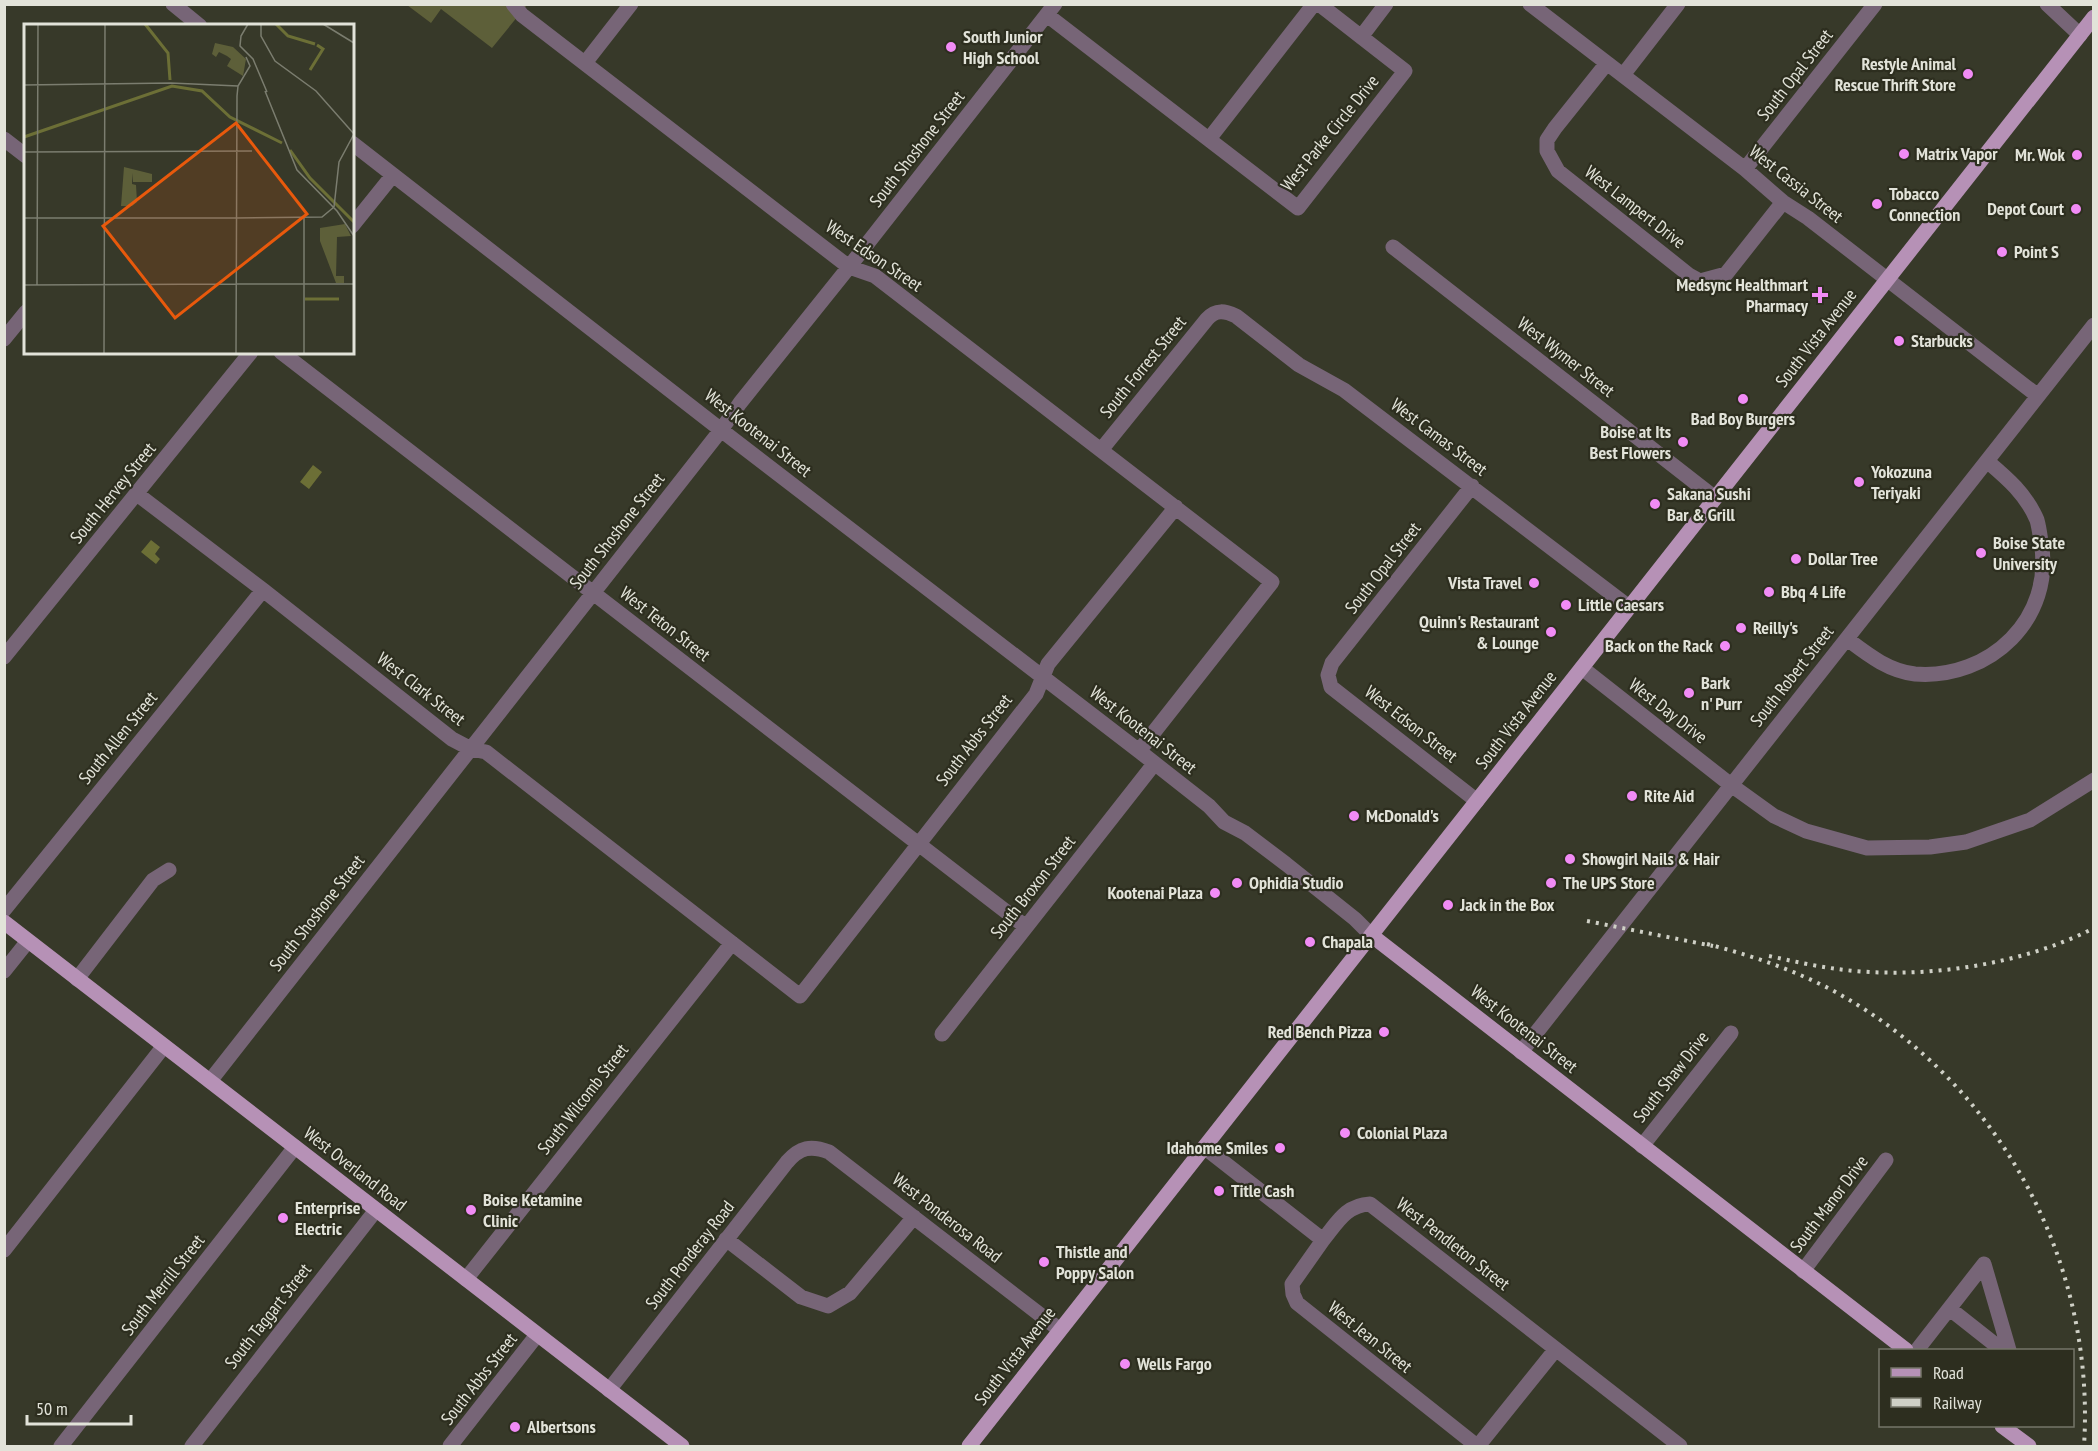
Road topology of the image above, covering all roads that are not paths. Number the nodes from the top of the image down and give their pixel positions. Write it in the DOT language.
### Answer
graph roads {
  1 [pos="173,4"];
  2 [pos="513,4"];
  3 [pos="631,4"];
  4 [pos="1314,4"];
  5 [pos="1319,4"];
  6 [pos="1386,4"];
  7 [pos="1530,4"];
  8 [pos="1678,4"];
  9 [pos="1875,4"];
  10 [pos="2047,4"];
  11 [pos="1051,10"];
  12 [pos="2094,17"];
  13 [pos="198,24"];
  14 [pos="2080,34"];
  15 [pos="1361,37"];
  16 [pos="585,63"];
  17 [pos="1607,63"];
  18 [pos="1623,75"];
  19 [pos="4,139"];
  20 [pos="1209,139"];
  21 [pos="354,145"];
  22 [pos="24,154"];
  23 [pos="1745,169"];
  24 [pos="393,175"];
  25 [pos="1783,202"];
  26 [pos="354,224"];
  27 [pos="1393,247"];
  28 [pos="849,267"];
  29 [pos="1887,280"];
  30 [pos="1218,311"];
  31 [pos="24,314"];
  32 [pos="2094,326"];
  33 [pos="4,339"];
  34 [pos="249,354"];
  35 [pos="284,354"];
  36 [pos="2038,396"];
  37 [pos="721,430"];
  38 [pos="1101,450"];
  39 [pos="1987,461"];
  40 [pos="1472,486"];
  41 [pos="137,494"];
  42 [pos="1715,498"];
  43 [pos="1176,507"];
  44 [pos="263,590"];
  45 [pos="593,593"];
  46 [pos="1629,607"];
  47 [pos="1847,639"];
  48 [pos="4,657"];
  49 [pos="1582,668"];
  50 [pos="1328,675"];
  51 [pos="1042,676"];
  52 [pos="471,748"];
  53 [pos="1139,751"];
  54 [pos="1154,764"];
  55 [pos="2094,780"];
  56 [pos="1731,785"];
  57 [pos="1477,801"];
  58 [pos="917,844"];
  59 [pos="169,870"];
  60 [pos="4,910"];
  61 [pos="4,922"];
  62 [pos="1026,927"];
  63 [pos="1371,935"];
  64 [pos="28,940"];
  65 [pos="732,943"];
  66 [pos="4,971"];
  67 [pos="77,979"];
  68 [pos="800,996"];
  69 [pos="1731,1033"];
  70 [pos="942,1034"];
  71 [pos="164,1046"];
  72 [pos="1521,1052"];
  73 [pos="210,1081"];
  74 [pos="1642,1146"];
  75 [pos="295,1147"];
  76 [pos="806,1147"];
  77 [pos="1204,1147"];
  78 [pos="1886,1160"];
  79 [pos="376,1210"];
  80 [pos="914,1217"];
  81 [pos="726,1239"];
  82 [pos="1323,1240"];
  83 [pos="4,1250"];
  84 [pos="1803,1271"];
  85 [pos="466,1279"];
  86 [pos="1950,1309"];
  87 [pos="1060,1330"];
  88 [pos="537,1335"];
  89 [pos="1556,1349"];
  90 [pos="1905,1349"];
  91 [pos="1918,1349"];
  92 [pos="2001,1349"];
  93 [pos="2009,1349"];
  94 [pos="609,1390"];
  95 [pos="2005,1427"];
  96 [pos="198,1444"];
  97 [pos="61,1446"];
  98 [pos="450,1446"];
  99 [pos="682,1446"];
  100 [pos="969,1446"];
  101 [pos="1478,1446"];
  102 [pos="1680,1446"];
  103 [pos="2029,1446"];
  1 -- 13 [label="street"];
  2 -- 16 [label="street, West Edson Street"];
  3 -- 16 [label="street"];
  4 -- 20 [label="street"];
  5 -- 15 [label="street, West Parke Circle Drive"];
  6 -- 15 [label="street"];
  7 -- 17 [label="street, West Cassia Street"];
  8 -- 18 [label="street"];
  9 -- 23 [label="street, South Opal Street"];
  10 -- 14 [label="street"];
  11 -- 20 [label="street, West Parke Circle Drive"];
  11 -- 28 [label="street, South Shoshone Street"];
  12 -- 14 [label="main road, South Vista Avenue"];
  14 -- 29 [label="main road, South Vista Avenue"];
  15 -- 20 [label="street, West Parke Circle Drive"];
  16 -- 28 [label="street, West Edson Street"];
  17 -- 18 [label="street, West Cassia Street"];
  17 -- 25 [label="street, West Lampert Drive"];
  18 -- 23 [label="street, West Cassia Street"];
  19 -- 22 [label="street"];
  21 -- 24 [label="street, West Kootenai Street"];
  23 -- 25 [label="street, West Cassia Street"];
  24 -- 26 [label="street"];
  24 -- 37 [label="street, West Kootenai Street"];
  25 -- 29 [label="street, West Cassia Street"];
  27 -- 42 [label="street, West Wymer Street"];
  28 -- 37 [label="street, South Shoshone Street"];
  28 -- 38 [label="street, West Edson Street"];
  29 -- 36 [label="street, West Cassia Street"];
  29 -- 42 [label="main road, South Vista Avenue"];
  30 -- 38 [label="street, South Forrest Street"];
  30 -- 40 [label="street, West Camas Street"];
  31 -- 33 [label="street"];
  32 -- 36 [label="street, South Robert Street"];
  34 -- 41 [label="street, South Hervey Street"];
  35 -- 45 [label="street, West Teton Street"];
  36 -- 39 [label="street, South Robert Street"];
  37 -- 45 [label="street, South Shoshone Street"];
  37 -- 51 [label="street, West Kootenai Street"];
  38 -- 43 [label="street, West Edson Street"];
  39 -- 47 [label="street, South Robert Street"];
  39 -- 47 [label="street"];
  40 -- 46 [label="street, West Camas Street"];
  40 -- 50 [label="street, South Opal Street"];
  41 -- 44 [label="street, West Clark Street"];
  41 -- 48 [label="street, South Hervey Street"];
  42 -- 46 [label="main road, South Vista Avenue"];
  43 -- 51 [label="street, South Abbs Street"];
  43 -- 53 [label="street, West Edson Street"];
  44 -- 52 [label="street, West Clark Street"];
  44 -- 60 [label="street, South Allen Street"];
  45 -- 52 [label="street, South Shoshone Street"];
  45 -- 58 [label="street, West Teton Street"];
  46 -- 49 [label="main road, South Vista Avenue"];
  47 -- 56 [label="street, South Robert Street"];
  49 -- 56 [label="street, West Day Drive"];
  49 -- 57 [label="main road, South Vista Avenue"];
  50 -- 57 [label="street, West Edson Street"];
  51 -- 53 [label="street, West Kootenai Street"];
  51 -- 58 [label="street, South Abbs Street"];
  52 -- 65 [label="street, West Clark Street"];
  52 -- 73 [label="street, South Shoshone Street"];
  53 -- 54 [label="street, West Kootenai Street"];
  54 -- 62 [label="street, South Broxon Street"];
  54 -- 63 [label="street, West Kootenai Street"];
  55 -- 56 [label="street, West Day Drive"];
  56 -- 72 [label="street, South Robert Street"];
  57 -- 63 [label="main road, South Vista Avenue"];
  58 -- 62 [label="street, West Teton Street"];
  58 -- 68 [label="street, South Abbs Street"];
  59 -- 67 [label="street"];
  61 -- 64 [label="main road, West Overland Road"];
  62 -- 70 [label="street, South Broxon Street"];
  63 -- 72 [label="main road, West Kootenai Street"];
  63 -- 77 [label="main road, South Vista Avenue"];
  64 -- 66 [label="street"];
  64 -- 67 [label="main road, West Overland Road"];
  65 -- 68 [label="street, West Clark Street"];
  65 -- 85 [label="street, South Wilcomb Street"];
  67 -- 71 [label="main road, West Overland Road"];
  69 -- 74 [label="street, South Shaw Drive"];
  71 -- 73 [label="main road, West Overland Road"];
  71 -- 83 [label="street"];
  72 -- 74 [label="main road, West Kootenai Street"];
  73 -- 75 [label="main road, West Overland Road"];
  74 -- 84 [label="main road, West Kootenai Street"];
  75 -- 79 [label="main road, West Overland Road"];
  75 -- 97 [label="street, South Merrill Street"];
  76 -- 80 [label="street, West Ponderosa Road"];
  76 -- 81 [label="street, South Ponderay Road"];
  77 -- 82 [label="street"];
  77 -- 87 [label="main road, South Vista Avenue"];
  78 -- 84 [label="street, South Manor Drive"];
  79 -- 85 [label="main road, West Overland Road"];
  79 -- 96 [label="street, South Taggart Street"];
  80 -- 81 [label="street"];
  80 -- 87 [label="street, West Ponderosa Road"];
  81 -- 94 [label="street, South Ponderay Road"];
  82 -- 89 [label="street, West Pendleton Street"];
  82 -- 101 [label="street, West Jean Street"];
  84 -- 90 [label="main road, West Kootenai Street"];
  85 -- 88 [label="main road, West Overland Road"];
  86 -- 91 [label="street"];
  86 -- 92 [label="street"];
  86 -- 93 [label="street"];
  87 -- 100 [label="main road, South Vista Avenue"];
  88 -- 94 [label="main road, West Overland Road"];
  88 -- 98 [label="street, South Abbs Street"];
  89 -- 101 [label="street"];
  89 -- 102 [label="street, West Pendleton Street"];
  94 -- 99 [label="main road, West Overland Road"];
  95 -- 103 [label="main road"];
}
